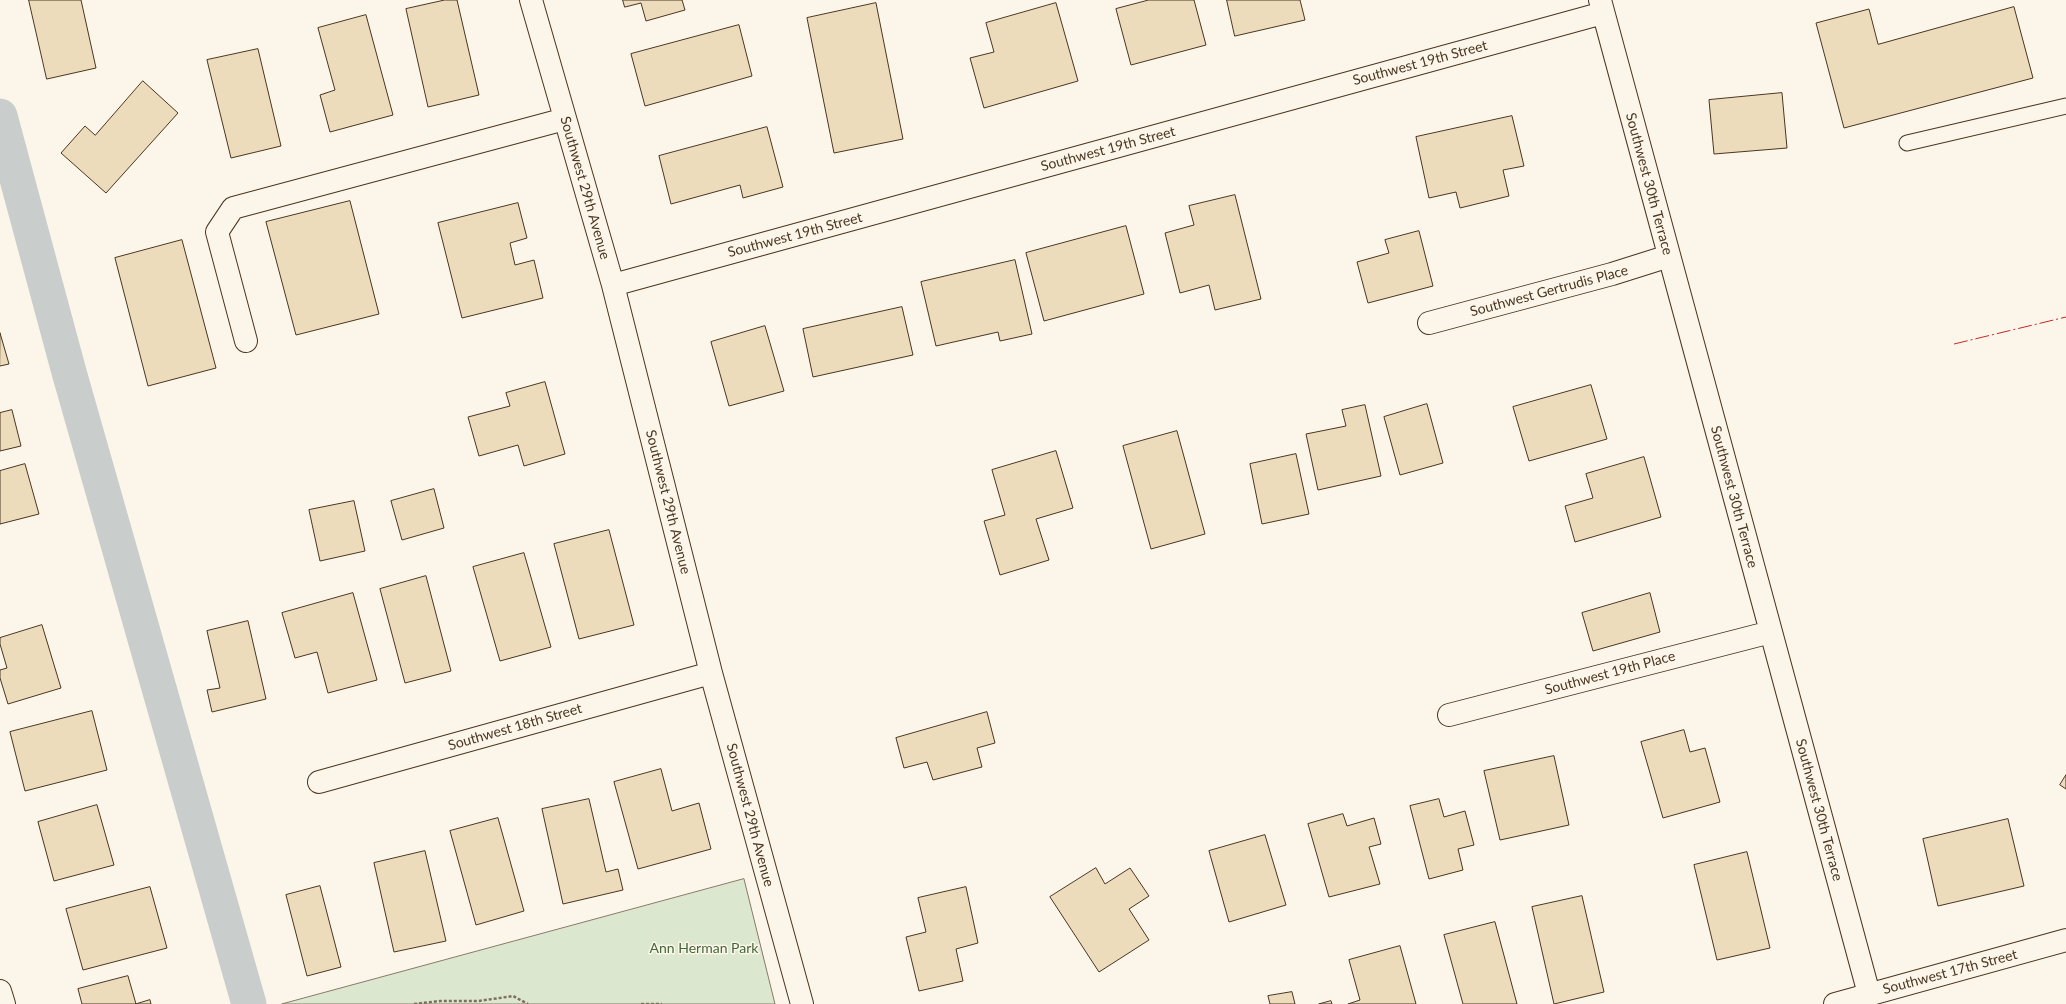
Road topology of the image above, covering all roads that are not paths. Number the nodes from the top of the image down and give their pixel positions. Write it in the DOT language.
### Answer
graph roads {
  1 [pos="531,0"];
  2 [pos="1601,6"];
  3 [pos="2066,106"];
  4 [pos="565,119"];
  5 [pos="1907,143"];
  6 [pos="1669,256"];
  7 [pos="613,285"];
  8 [pos="1429,323"];
  9 [pos="246,341"];
  10 [pos="1771,632"];
  11 [pos="711,673"];
  12 [pos="1449,715"];
  13 [pos="319,782"];
  14 [pos="2066,940"];
  15 [pos="0,991"];
  16 [pos="1869,994"];
  17 [pos="4,1004"];
  18 [pos="802,1004"];
  19 [pos="1835,1004"];
  1 -- 4 [label="street, Southwest 29th Avenue"];
  2 -- 6 [label="street, Southwest 30th Terrace"];
  2 -- 7 [label="street, Southwest 19th Street"];
  3 -- 5 [label="lane"];
  4 -- 7 [label="street, Southwest 29th Avenue"];
  4 -- 9 [label="street"];
  6 -- 8 [label="street, Southwest Gertrudis Place"];
  6 -- 10 [label="street, Southwest 30th Terrace"];
  7 -- 11 [label="street, Southwest 29th Avenue"];
  10 -- 12 [label="street, Southwest 19th Place"];
  10 -- 16 [label="street, Southwest 30th Terrace"];
  11 -- 13 [label="street, Southwest 18th Street"];
  11 -- 18 [label="street, Southwest 29th Avenue"];
  14 -- 16 [label="street, Southwest 17th Street"];
  15 -- 17 [label="street"];
  16 -- 19 [label="street, Southwest 17th Street"];
}
